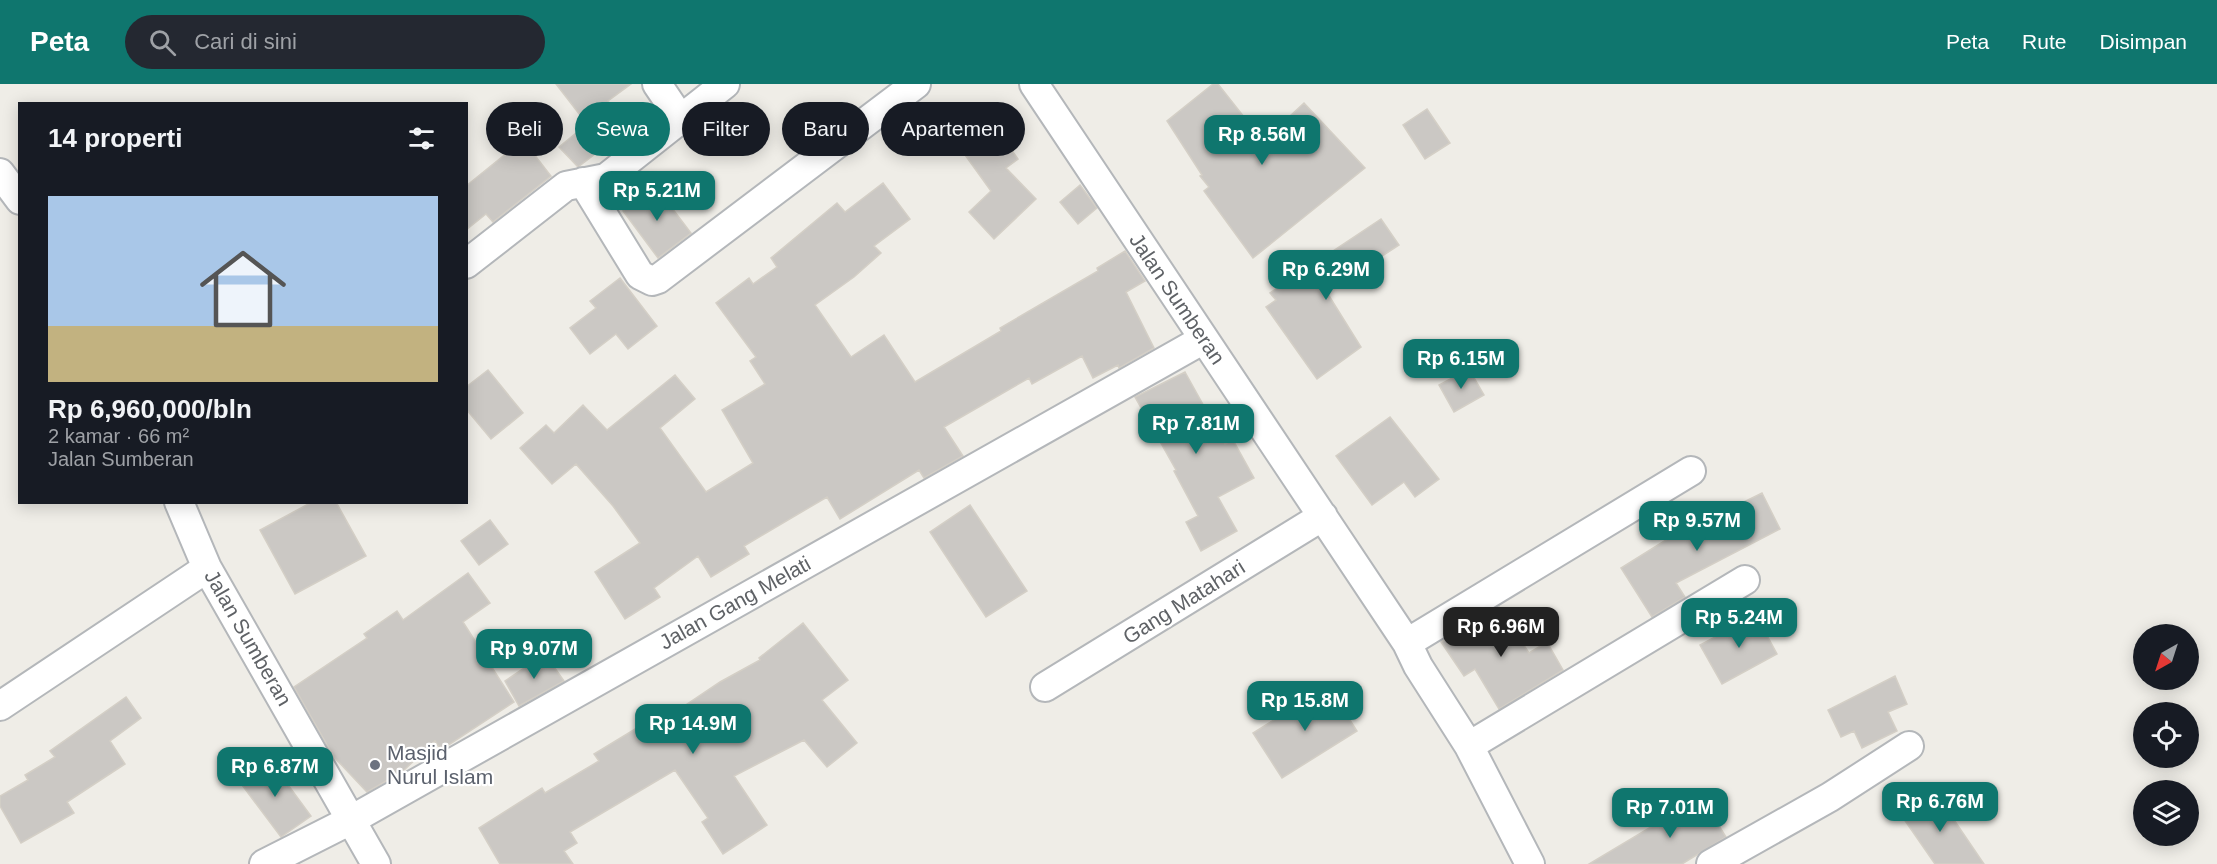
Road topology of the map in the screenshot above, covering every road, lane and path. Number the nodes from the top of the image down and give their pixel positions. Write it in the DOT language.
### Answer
graph roads {
  1 [pos="657,84"];
  2 [pos="725,84"];
  3 [pos="916,84"];
  4 [pos="1034,84"];
  5 [pos="680,118"];
  6 [pos="0,172"];
  7 [pos="583,182"];
  8 [pos="18,197"];
  9 [pos="468,262"];
  10 [pos="1204,339"];
  11 [pos="1691,471"];
  12 [pos="180,504"];
  13 [pos="1323,516"];
  14 [pos="207,568"];
  15 [pos="1745,580"];
  16 [pos="1412,654"];
  17 [pos="1045,687"];
  18 [pos="0,706"];
  19 [pos="1469,746"];
  20 [pos="1909,746"];
  21 [pos="351,820"];
  22 [pos="264,864"];
  23 [pos="376,864"];
  24 [pos="1530,864"];
  25 [pos="1711,864"];
  1 -- 5 [label="street"];
  2 -- 5 [label="street"];
  3 -- 7 [label="street"];
  4 -- 10 [label="street, Jalan Sumberan"];
  5 -- 7 [label="street"];
  6 -- 8 [label="street"];
  7 -- 9 [label="street"];
  10 -- 13 [label="street, Jalan Sumberan"];
  10 -- 21 [label="street, Jalan Gang Melati"];
  11 -- 16 [label="street"];
  12 -- 14 [label="street, Jalan Sumberan"];
  13 -- 16 [label="street, Jalan Sumberan"];
  13 -- 17 [label="street, Gang Matahari"];
  14 -- 18 [label="street"];
  14 -- 21 [label="street, Jalan Sumberan"];
  15 -- 19 [label="street"];
  16 -- 19 [label="street, Jalan Sumberan"];
  19 -- 24 [label="street, Jalan Sumberan"];
  20 -- 25 [label="street"];
  21 -- 22 [label="street, Jalan Gang Melati"];
  21 -- 23 [label="street, Jalan Sumberan"];
}
